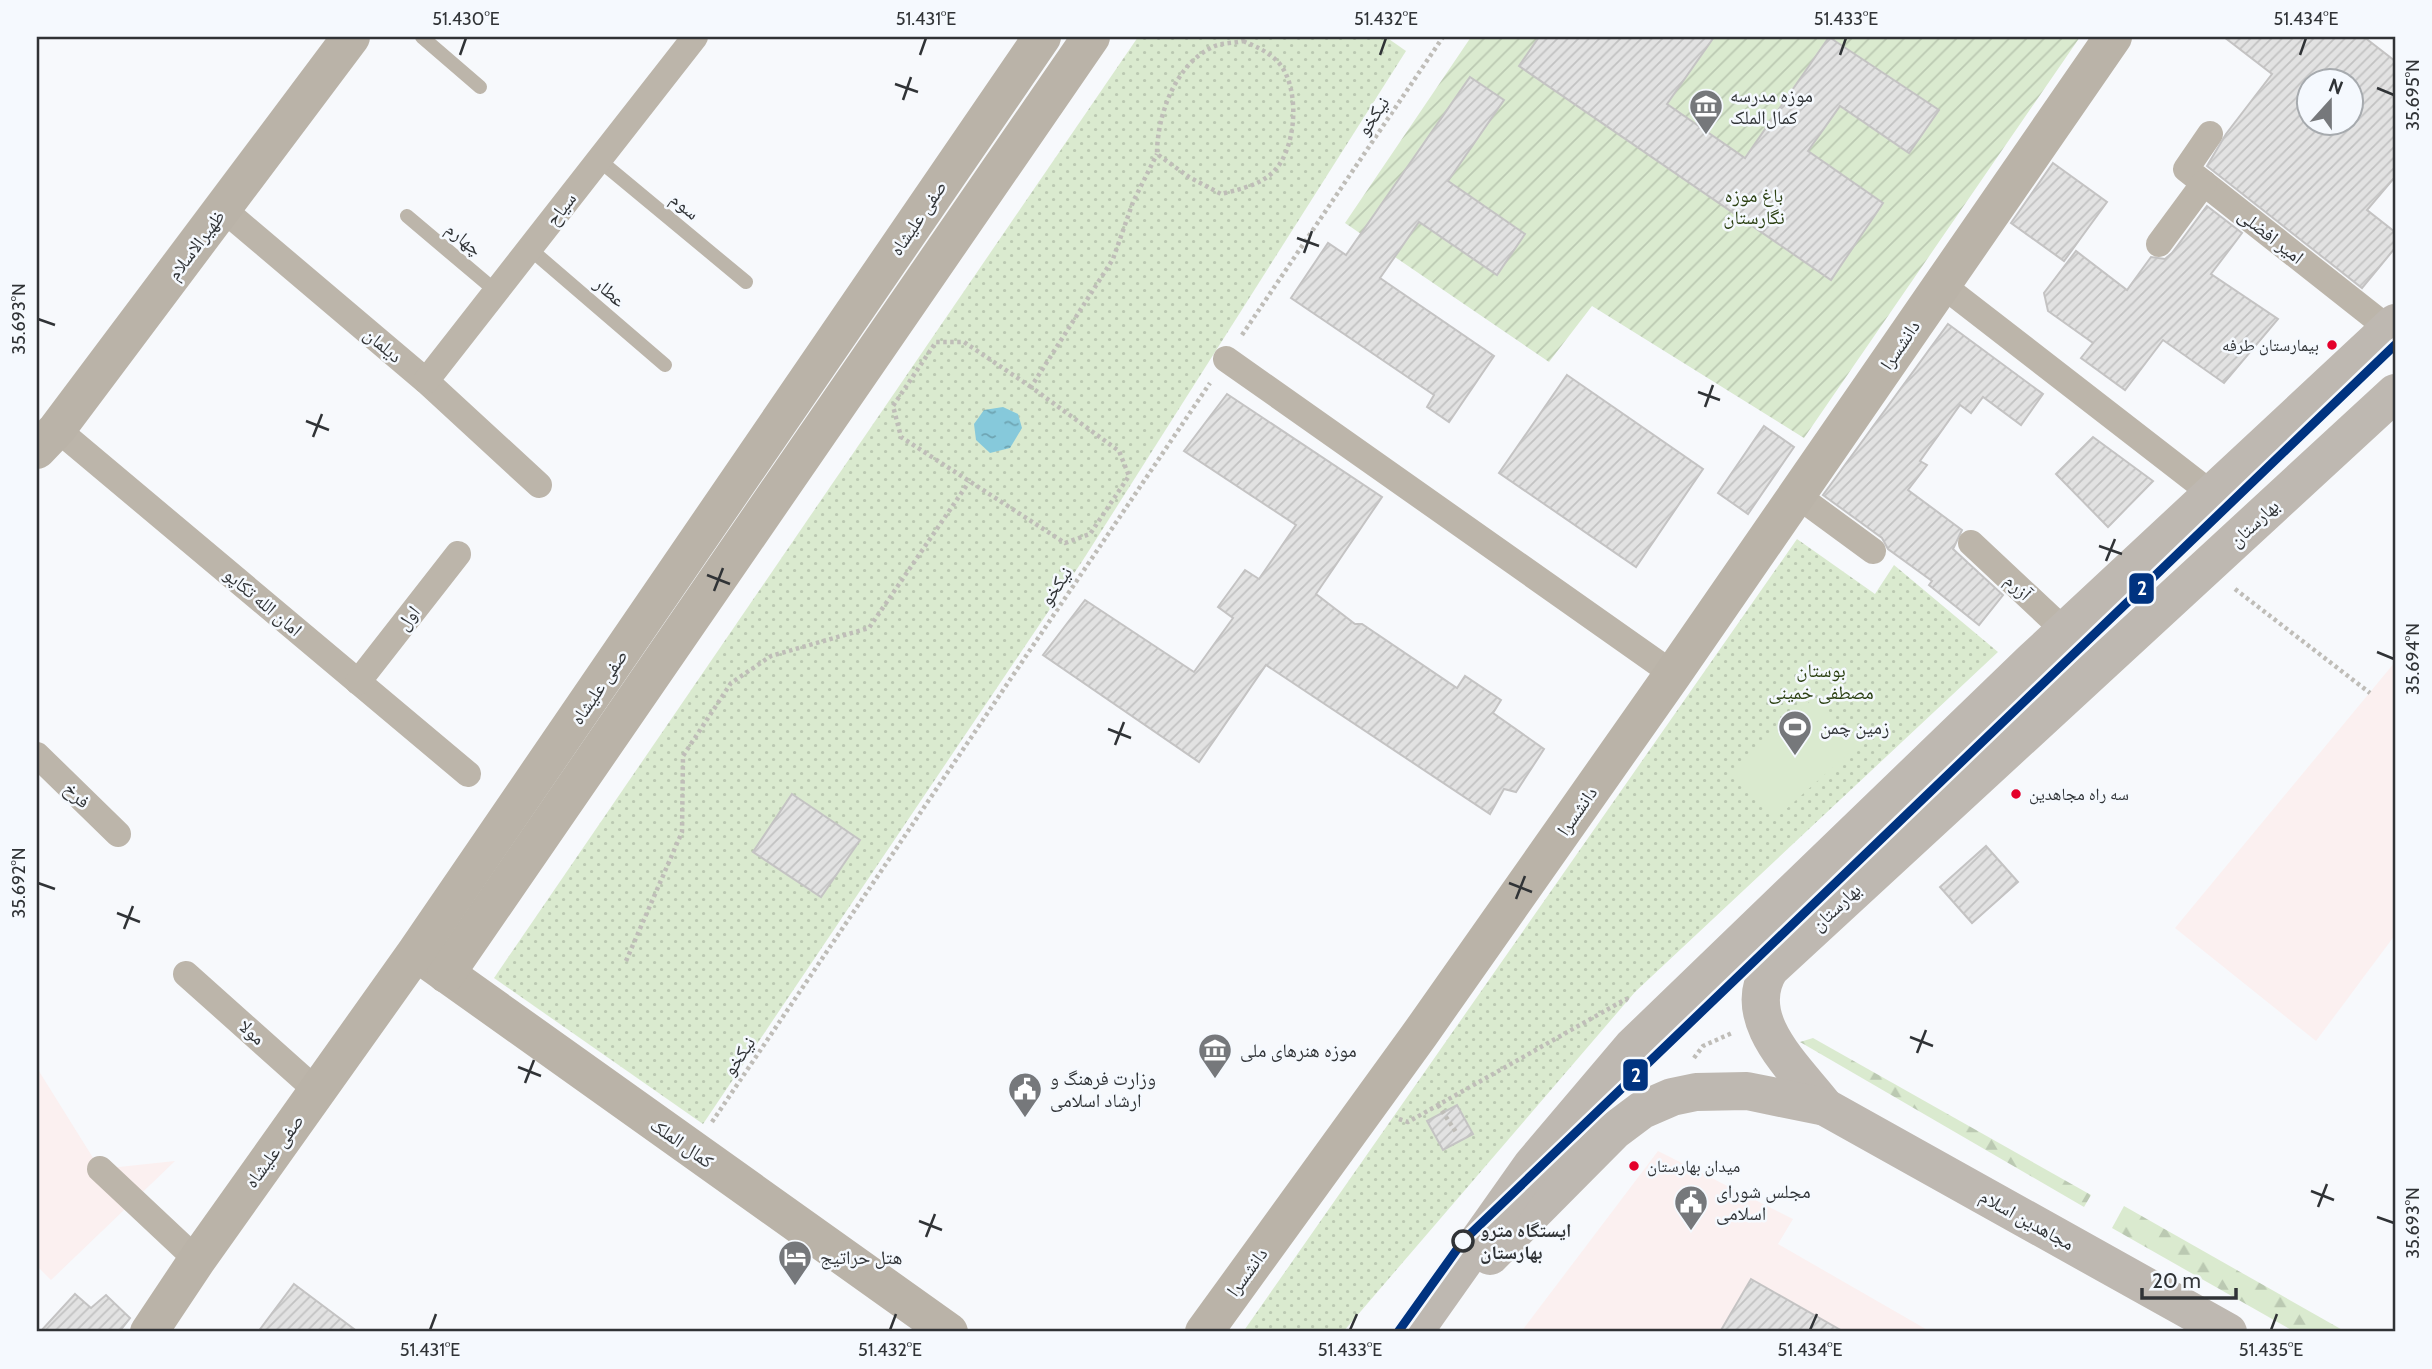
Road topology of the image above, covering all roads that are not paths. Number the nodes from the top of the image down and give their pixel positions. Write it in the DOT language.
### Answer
graph roads {
  1 [pos="422,37"];
  2 [pos="695,37"];
  3 [pos="1042,37"];
  4 [pos="1091,37"];
  5 [pos="2113,37"];
  6 [pos="349,38"];
  7 [pos="480,87"];
  8 [pos="2210,134"];
  9 [pos="599,160"];
  10 [pos="2204,183"];
  11 [pos="223,209"];
  12 [pos="407,216"];
  13 [pos="2160,244"];
  14 [pos="530,249"];
  15 [pos="746,282"];
  16 [pos="1941,284"];
  17 [pos="497,292"];
  18 [pos="2392,326"];
  19 [pos="1226,359"];
  20 [pos="665,365"];
  21 [pos="426,381"];
  22 [pos="2395,393"];
  23 [pos="47,440"];
  24 [pos="539,485"];
  25 [pos="2212,494"];
  26 [pos="1798,496"];
  27 [pos="1971,544"];
  28 [pos="1873,551"];
  29 [pos="458,554"];
  30 [pos="2065,631"];
  31 [pos="1673,674"];
  32 [pos="358,682"];
  33 [pos="37,755"];
  34 [pos="468,774"];
  35 [pos="118,834"];
  36 [pos="431,963"];
  37 [pos="186,974"];
  38 [pos="317,1091"];
  39 [pos="1825,1107"];
  40 [pos="100,1169"];
  41 [pos="197,1259"];
  42 [pos="149,1332"];
  43 [pos="949,1332"];
  44 [pos="1204,1332"];
  45 [pos="1415,1332"];
  46 [pos="2228,1332"];
  1 -- 7 [label="lane"];
  2 -- 9 [label="street, سیاح"];
  3 -- 36 [label="street, صفی علیشاه"];
  4 -- 36 [label="street, صفی علیشاه"];
  5 -- 16 [label="street, دانشسرا"];
  6 -- 11 [label="street, ظهیرالاسلام"];
  8 -- 10 [label="street, امیر افضلی"];
  9 -- 14 [label="street, سیاح"];
  9 -- 15 [label="lane, سوم"];
  10 -- 13 [label="street"];
  10 -- 18 [label="street, امیر افضلی"];
  11 -- 21 [label="street, دیلمان"];
  11 -- 23 [label="street, ظهیرالاسلام"];
  12 -- 17 [label="lane, چهارم"];
  14 -- 17 [label="street, سیاح"];
  14 -- 20 [label="lane, عطار"];
  16 -- 25 [label="street"];
  16 -- 26 [label="street, دانشسرا"];
  17 -- 21 [label="street, سیاح"];
  18 -- 25 [label="main road, بهارستان"];
  19 -- 31 [label="street"];
  21 -- 24 [label="street, دیلمان"];
  22 -- 39 [label="main road, بهارستان"];
  23 -- 32 [label="street, امان الله تکاپو"];
  25 -- 30 [label="main road, بهارستان"];
  26 -- 28 [label="street"];
  26 -- 31 [label="street, دانشسرا"];
  27 -- 30 [label="street, آزرم"];
  29 -- 32 [label="street, اول"];
  30 -- 45 [label="main road, بهارستان"];
  31 -- 44 [label="street, دانشسرا"];
  32 -- 34 [label="street, امان الله تکاپو"];
  33 -- 35 [label="street, فرخ"];
  36 -- 38 [label="street, صفی علیشاه"];
  36 -- 43 [label="street, کمال الملک"];
  37 -- 38 [label="street, مولا"];
  38 -- 41 [label="street, صفی علیشاه"];
  39 -- 45 [label="main road, بهارستان"];
  39 -- 46 [label="main road, مجاهدین اسلام"];
  40 -- 41 [label="street"];
  41 -- 42 [label="street, صفی علیشاه"];
}
